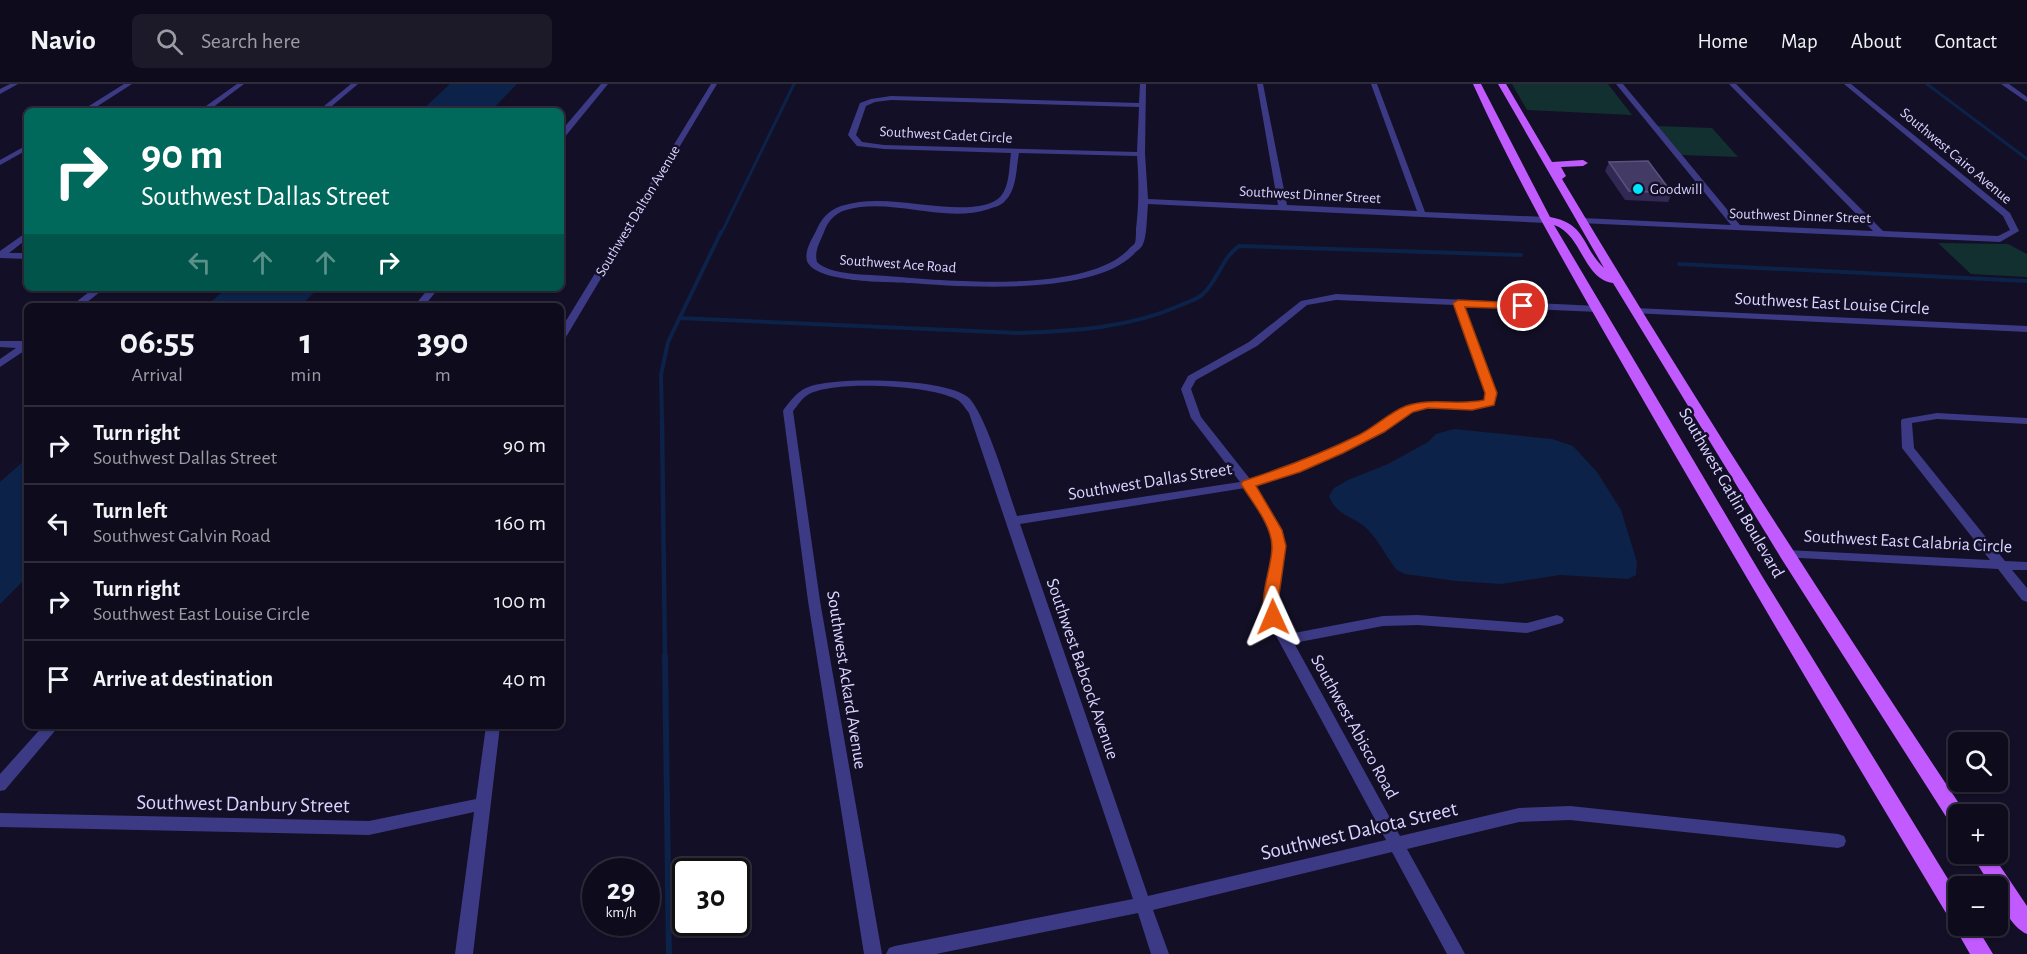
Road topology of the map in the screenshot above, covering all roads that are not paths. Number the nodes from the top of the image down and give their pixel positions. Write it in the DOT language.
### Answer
graph roads {
  1 [pos="15,84"];
  2 [pos="129,84"];
  3 [pos="241,84"];
  4 [pos="355,84"];
  5 [pos="605,84"];
  6 [pos="714,84"];
  7 [pos="1143,84"];
  8 [pos="1260,84"];
  9 [pos="1374,84"];
  10 [pos="1477,84"];
  11 [pos="1502,84"];
  12 [pos="1619,84"];
  13 [pos="1732,84"];
  14 [pos="1847,84"];
  15 [pos="2004,84"];
  16 [pos="0,92"];
  17 [pos="2026,99"];
  18 [pos="1143,105"];
  19 [pos="90,108"];
  20 [pos="207,108"];
  21 [pos="325,108"];
  22 [pos="564,132"];
  23 [pos="24,149"];
  24 [pos="1015,152"];
  25 [pos="1141,154"];
  26 [pos="1544,155"];
  27 [pos="0,163"];
  28 [pos="1520,170"];
  29 [pos="1144,201"];
  30 [pos="1573,206"];
  31 [pos="1283,207"];
  32 [pos="1422,214"];
  33 [pos="1547,220"];
  34 [pos="1582,221"];
  35 [pos="1737,227"];
  36 [pos="2015,231"];
  37 [pos="1880,233"];
  38 [pos="24,238"];
  39 [pos="0,255"];
  40 [pos="24,256"];
  41 [pos="1619,286"];
  42 [pos="96,291"];
  43 [pos="432,291"];
  44 [pos="80,303"];
  45 [pos="422,303"];
  46 [pos="1458,303"];
  47 [pos="1598,309"];
  48 [pos="1635,311"];
  49 [pos="2027,329"];
  50 [pos="564,332"];
  51 [pos="24,344"];
  52 [pos="0,345"];
  53 [pos="24,346"];
  54 [pos="0,364"];
  55 [pos="963,398"];
  56 [pos="2027,421"];
  57 [pos="1248,484"];
  58 [pos="1013,521"];
  59 [pos="1786,554"];
  60 [pos="2001,565"];
  61 [pos="2027,566"];
  62 [pos="2027,597"];
  63 [pos="1557,620"];
  64 [pos="1285,640"];
  65 [pos="49,729"];
  66 [pos="494,729"];
  67 [pos="0,785"];
  68 [pos="483,804"];
  69 [pos="1949,804"];
  70 [pos="0,820"];
  71 [pos="1838,841"];
  72 [pos="1398,843"];
  73 [pos="1988,864"];
  74 [pos="1948,898"];
  75 [pos="1142,905"];
  76 [pos="2027,924"];
  77 [pos="1971,936"];
  78 [pos="464,954"];
  79 [pos="873,954"];
  80 [pos="895,954"];
  81 [pos="1160,954"];
  82 [pos="1456,954"];
  83 [pos="1982,954"];
  1 -- 16 [label="street"];
  2 -- 19 [label="street"];
  3 -- 20 [label="street"];
  4 -- 21 [label="street"];
  5 -- 22 [label="street"];
  6 -- 50 [label="street, Southwest Dalton Avenue"];
  7 -- 18 [label="street"];
  8 -- 31 [label="street"];
  9 -- 32 [label="street"];
  10 -- 28 [label="main road, Southwest Gatlin Boulevard"];
  11 -- 26 [label="main road, Southwest Gatlin Boulevard"];
  12 -- 35 [label="street"];
  13 -- 37 [label="street"];
  14 -- 36 [label="street, Southwest Cairo Avenue"];
  15 -- 17 [label="street"];
  18 -- 24 [label="street, Southwest Cadet Circle"];
  18 -- 25 [label="street"];
  23 -- 27 [label="street"];
  24 -- 25 [label="street, Southwest Cadet Circle"];
  24 -- 29 [label="street, Southwest Ace Road"];
  25 -- 29 [label="street"];
  26 -- 30 [label="main road, Southwest Gatlin Boulevard"];
  26 -- 30 [label="main road"];
  28 -- 33 [label="main road, Southwest Gatlin Boulevard"];
  28 -- 34 [label="main road"];
  29 -- 31 [label="street, Southwest Dinner Street"];
  30 -- 34 [label="main road, Southwest Gatlin Boulevard"];
  31 -- 32 [label="street, Southwest Dinner Street"];
  32 -- 33 [label="street, Southwest Dinner Street"];
  33 -- 41 [label="main road"];
  33 -- 47 [label="main road, Southwest Gatlin Boulevard"];
  34 -- 35 [label="street, Southwest Dinner Street"];
  34 -- 41 [label="main road, Southwest Gatlin Boulevard"];
  35 -- 37 [label="street, Southwest Dinner Street"];
  36 -- 37 [label="street, Southwest Dinner Street"];
  38 -- 39 [label="street"];
  39 -- 40 [label="street"];
  41 -- 48 [label="main road, Southwest Gatlin Boulevard"];
  42 -- 44 [label="street"];
  43 -- 45 [label="street"];
  46 -- 47 [label="street"];
  46 -- 57 [label="street, Southwest Dallas Street"];
  46 -- 57 [label="street, Southwest Abisco Road"];
  47 -- 74 [label="main road, Southwest Gatlin Boulevard"];
  48 -- 49 [label="street, Southwest East Louise Circle"];
  48 -- 59 [label="main road, Southwest Gatlin Boulevard"];
  51 -- 52 [label="street"];
  53 -- 54 [label="street"];
  55 -- 58 [label="street, Southwest Babcock Avenue"];
  55 -- 79 [label="street, Southwest Ackard Avenue"];
  56 -- 60 [label="street"];
  57 -- 58 [label="street, Southwest Dallas Street"];
  57 -- 64 [label="street, Southwest Abisco Road"];
  58 -- 75 [label="street, Southwest Babcock Avenue"];
  59 -- 60 [label="street, Southwest East Calabria Circle"];
  59 -- 69 [label="main road, Southwest Gatlin Boulevard"];
  60 -- 61 [label="street, Southwest East Calabria Circle"];
  60 -- 62 [label="street"];
  63 -- 64 [label="street"];
  64 -- 72 [label="street, Southwest Abisco Road"];
  65 -- 67 [label="street"];
  66 -- 68 [label="street"];
  68 -- 70 [label="street, Southwest Danbury Street"];
  68 -- 78 [label="street"];
  71 -- 72 [label="street, Southwest Dakota Street"];
  72 -- 75 [label="street, Southwest Dakota Street"];
  72 -- 82 [label="street, Southwest Abisco Road"];
  73 -- 76 [label="main road"];
  75 -- 80 [label="street, Southwest Dakota Street"];
  75 -- 81 [label="street, Southwest Babcock Avenue"];
  77 -- 83 [label="main road"];
}
